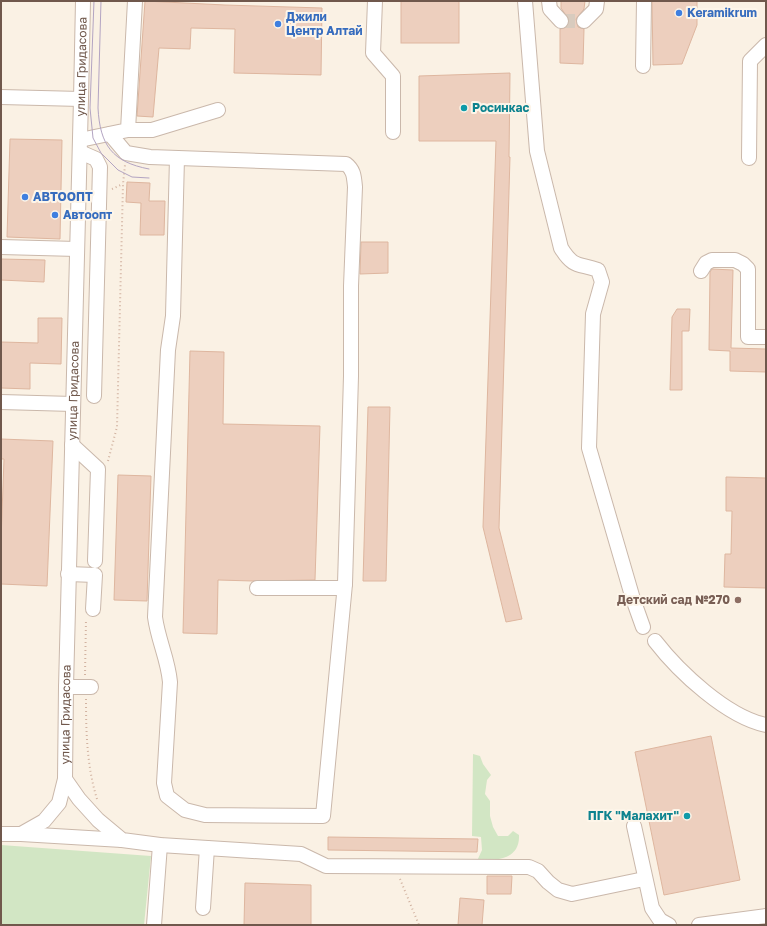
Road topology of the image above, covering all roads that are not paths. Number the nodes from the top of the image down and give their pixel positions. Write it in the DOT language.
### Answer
graph roads {
  1 [pos="83,1"];
  2 [pos="135,1"];
  3 [pos="375,1"];
  4 [pos="525,1"];
  5 [pos="549,1"];
  6 [pos="598,1"];
  7 [pos="644,1"];
  8 [pos="560,21"];
  9 [pos="584,21"];
  10 [pos="766,45"];
  11 [pos="643,66"];
  12 [pos="1,97"];
  13 [pos="82,99"];
  14 [pos="218,110"];
  15 [pos="128,130"];
  16 [pos="393,132"];
  17 [pos="110,134"];
  18 [pos="80,146"];
  19 [pos="177,158"];
  20 [pos="749,158"];
  21 [pos="78,227"];
  22 [pos="98,228"];
  23 [pos="1,247"];
  24 [pos="77,249"];
  25 [pos="701,271"];
  26 [pos="77,280"];
  27 [pos="96,280"];
  28 [pos="766,337"];
  29 [pos="94,396"];
  30 [pos="1,402"];
  31 [pos="73,404"];
  32 [pos="72,445"];
  33 [pos="95,561"];
  34 [pos="68,574"];
  35 [pos="345,584"];
  36 [pos="257,588"];
  37 [pos="93,609"];
  38 [pos="643,627"];
  39 [pos="655,641"];
  40 [pos="66,687"];
  41 [pos="88,687"];
  42 [pos="766,725"];
  43 [pos="65,779"];
  44 [pos="634,826"];
  45 [pos="1,834"];
  46 [pos="21,834"];
  47 [pos="122,840"];
  48 [pos="160,845"];
  49 [pos="207,848"];
  50 [pos="644,879"];
  51 [pos="203,908"];
  52 [pos="766,916"];
  53 [pos="154,925"];
  54 [pos="669,925"];
  55 [pos="699,925"];
  1 -- 13 [label="street, улица Гридасова"];
  2 -- 15 [label="street"];
  3 -- 16 [label="street"];
  4 -- 38 [label="street"];
  5 -- 8 [label="street"];
  6 -- 9 [label="street"];
  7 -- 11 [label="street"];
  10 -- 20 [label="street"];
  12 -- 13 [label="street"];
  13 -- 18 [label="street, улица Гридасова"];
  14 -- 15 [label="street"];
  15 -- 17 [label="street"];
  17 -- 18 [label="street"];
  17 -- 19 [label="street"];
  18 -- 21 [label="street, улица Гридасова"];
  18 -- 22 [label="street"];
  19 -- 35 [label="street"];
  19 -- 35 [label="street"];
  21 -- 22 [label="street"];
  21 -- 24 [label="street, улица Гридасова"];
  22 -- 27 [label="street"];
  23 -- 24 [label="street"];
  24 -- 26 [label="street, улица Гридасова"];
  25 -- 28 [label="street"];
  26 -- 27 [label="street"];
  26 -- 31 [label="street, улица Гридасова"];
  27 -- 29 [label="street"];
  30 -- 31 [label="street"];
  31 -- 32 [label="street, улица Гридасова"];
  32 -- 33 [label="street"];
  32 -- 34 [label="street, улица Гридасова"];
  34 -- 37 [label="street"];
  34 -- 40 [label="street, улица Гридасова"];
  35 -- 36 [label="street"];
  39 -- 42 [label="street"];
  40 -- 41 [label="street"];
  40 -- 43 [label="street, улица Гридасова"];
  43 -- 46 [label="street, улица Гридасова"];
  43 -- 47 [label="street, улица Гридасова"];
  44 -- 50 [label="street"];
  45 -- 46 [label="street, улица Гридасова"];
  46 -- 47 [label="street"];
  47 -- 48 [label="street"];
  48 -- 49 [label="street"];
  48 -- 53 [label="street"];
  49 -- 50 [label="street"];
  49 -- 51 [label="street"];
  50 -- 54 [label="street"];
  52 -- 55 [label="street"];
}
